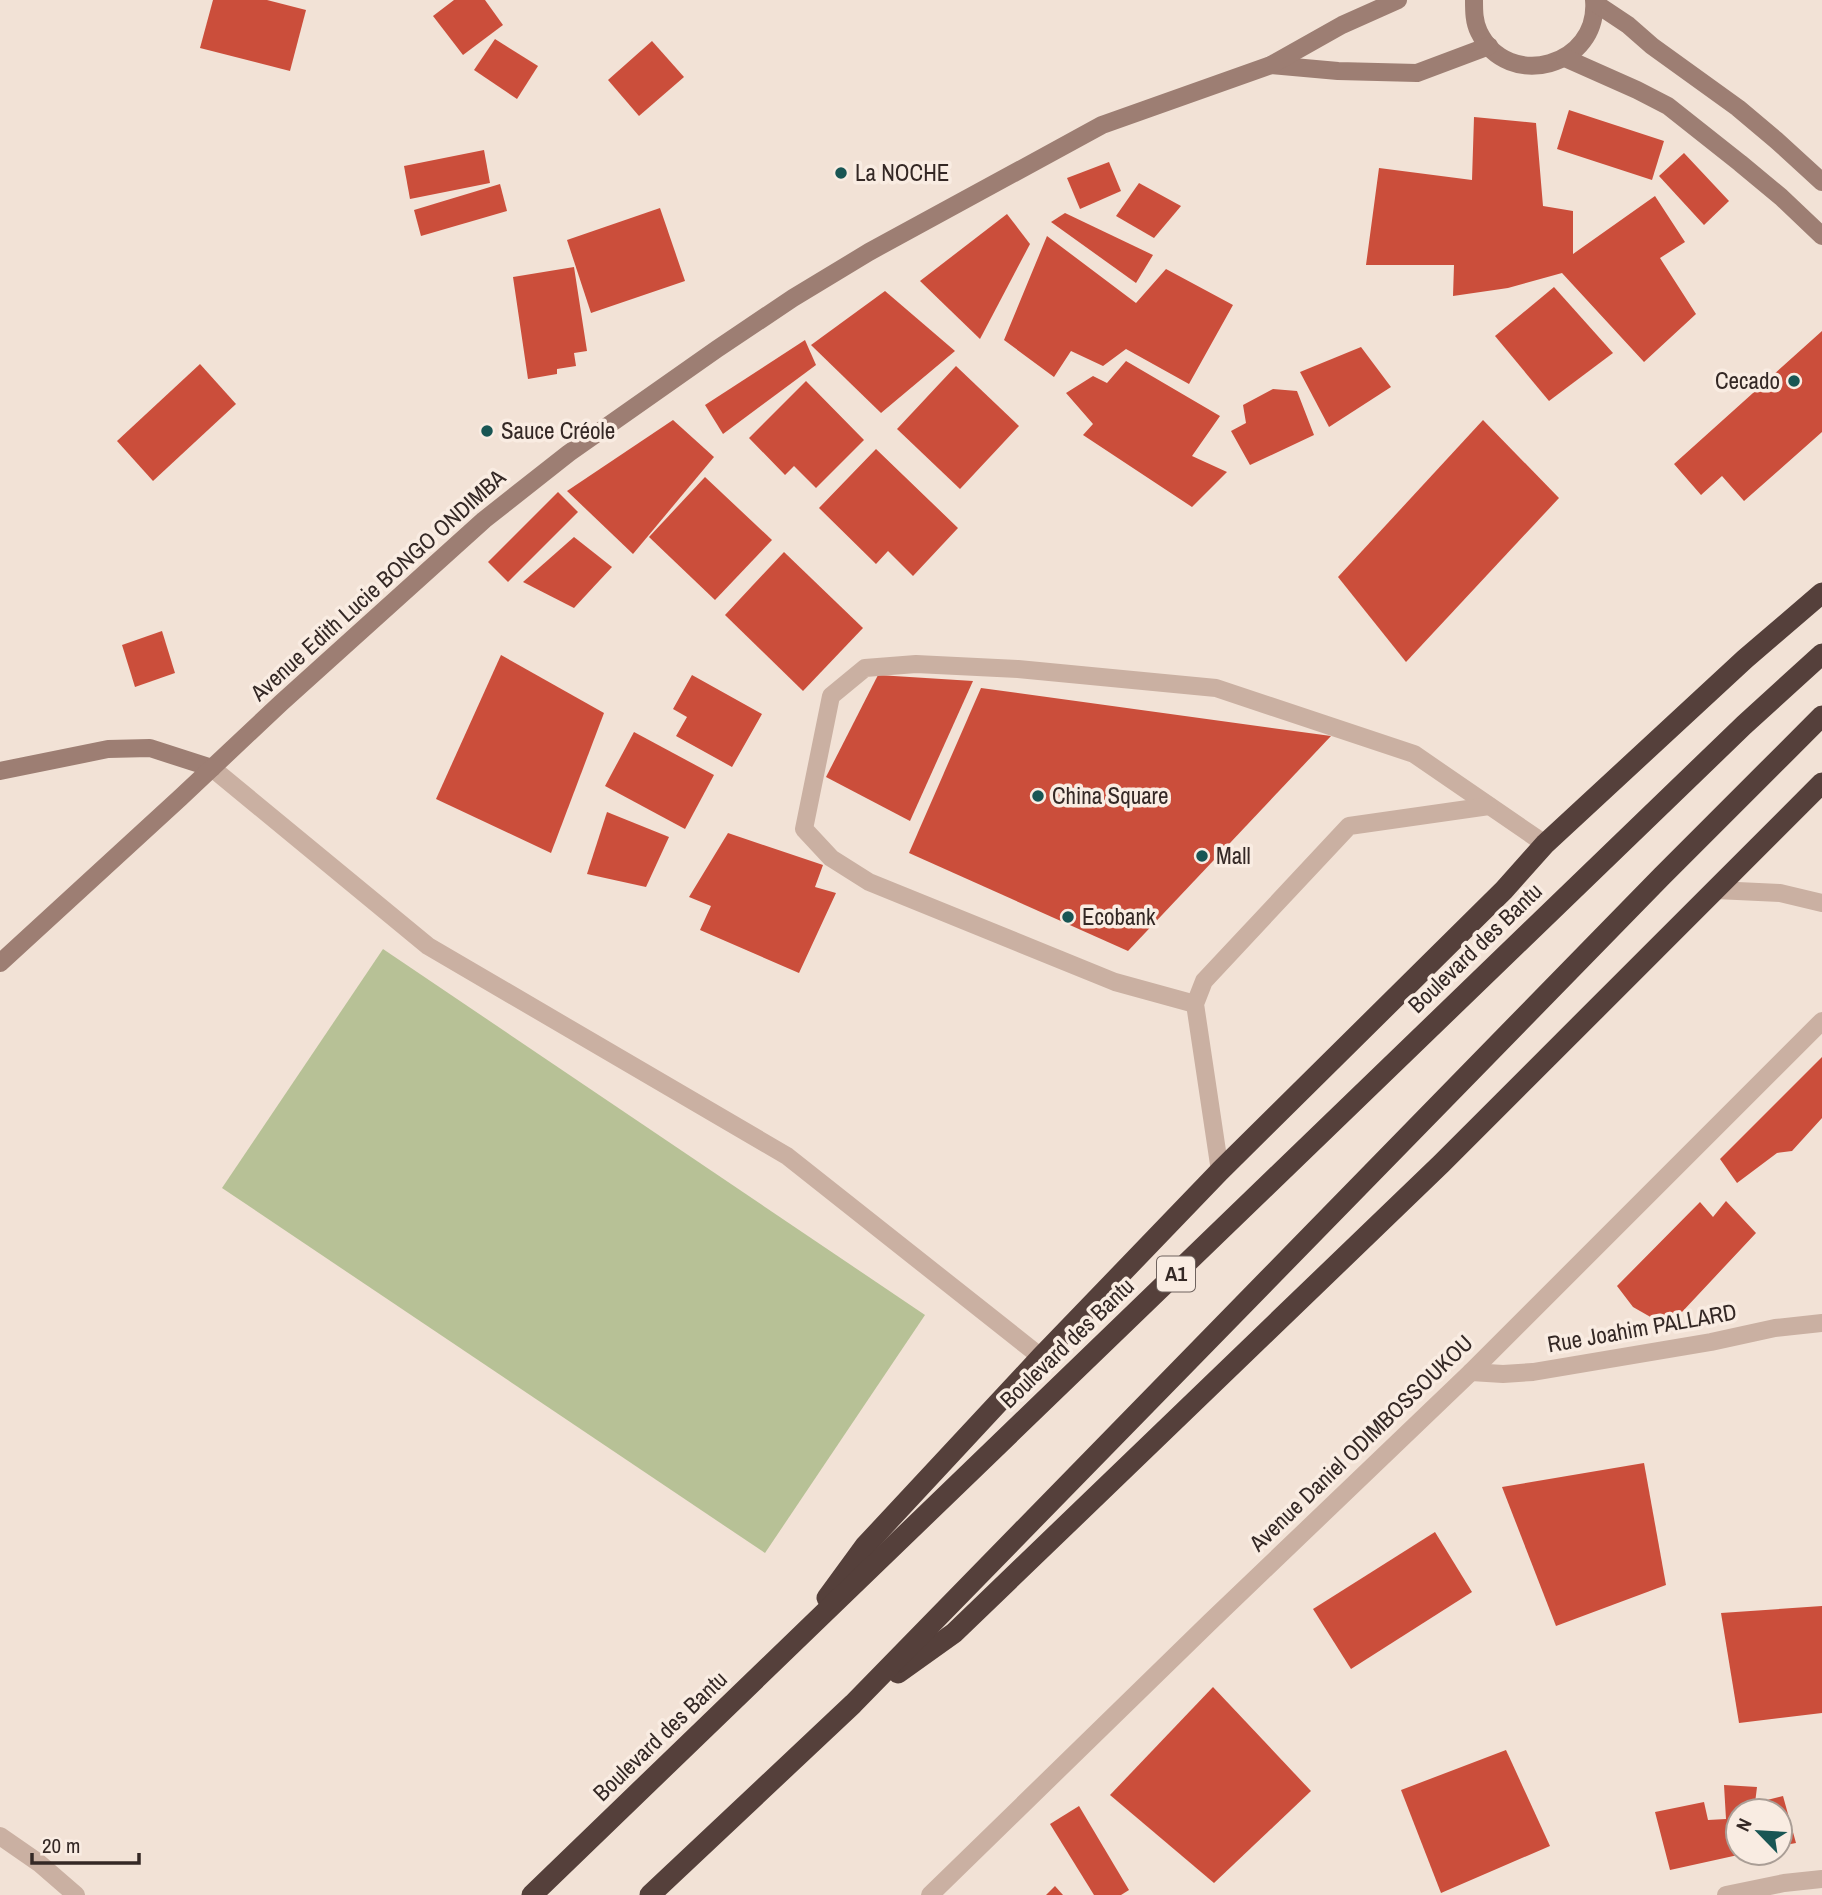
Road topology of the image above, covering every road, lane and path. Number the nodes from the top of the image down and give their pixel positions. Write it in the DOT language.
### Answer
graph roads {
  1 [pos="1394,0"];
  2 [pos="1474,0"];
  3 [pos="1595,2"];
  4 [pos="1489,46"];
  5 [pos="1565,58"];
  6 [pos="1271,65"];
  7 [pos="1822,182"];
  8 [pos="1822,236"];
  9 [pos="1818,596"];
  10 [pos="1822,654"];
  11 [pos="1822,716"];
  12 [pos="212,768"];
  13 [pos="0,771"];
  14 [pos="1822,783"];
  15 [pos="1489,806"];
  16 [pos="1545,844"];
  17 [pos="1716,890"];
  18 [pos="1822,903"];
  19 [pos="0,963"];
  20 [pos="1195,1004"];
  21 [pos="1822,1021"];
  22 [pos="1220,1171"];
  23 [pos="1822,1323"];
  24 [pos="1041,1357"];
  25 [pos="1471,1372"];
  26 [pos="792,1646"];
  27 [pos="853,1704"];
  28 [pos="0,1836"];
  29 [pos="1822,1879"];
  30 [pos="76,1895"];
  31 [pos="532,1895"];
  32 [pos="650,1895"];
  33 [pos="930,1895"];
  34 [pos="1726,1895"];
  1 -- 6 [label="main road"];
  2 -- 4 [label="main road"];
  3 -- 5 [label="main road"];
  3 -- 7 [label="main road"];
  4 -- 5 [label="main road"];
  4 -- 6 [label="main road"];
  5 -- 8 [label="main road"];
  6 -- 12 [label="main road, Avenue Edith Lucie BONGO ONDIMBA"];
  9 -- 16 [label="highway"];
  10 -- 26 [label="highway, Boulevard des Bantu / A1"];
  11 -- 27 [label="highway"];
  12 -- 13 [label="main road"];
  12 -- 19 [label="main road, Avenue Edith Lucie BONGO ONDIMBA"];
  12 -- 24 [label="street"];
  14 -- 17 [label="highway"];
  15 -- 16 [label="street"];
  15 -- 20 [label="street"];
  15 -- 20 [label="street"];
  16 -- 22 [label="highway"];
  17 -- 18 [label="street"];
  17 -- 27 [label="highway"];
  20 -- 22 [label="street"];
  21 -- 25 [label="street, Avenue Daniel ODIMBOSSOUKOU"];
  22 -- 24 [label="highway"];
  23 -- 25 [label="street, Rue Joahim PALLARD"];
  24 -- 26 [label="highway"];
  25 -- 33 [label="street, Avenue Daniel ODIMBOSSOUKOU"];
  26 -- 31 [label="highway, Boulevard des Bantu / A1"];
  27 -- 32 [label="highway"];
  28 -- 30 [label="street"];
  29 -- 34 [label="street"];
}
